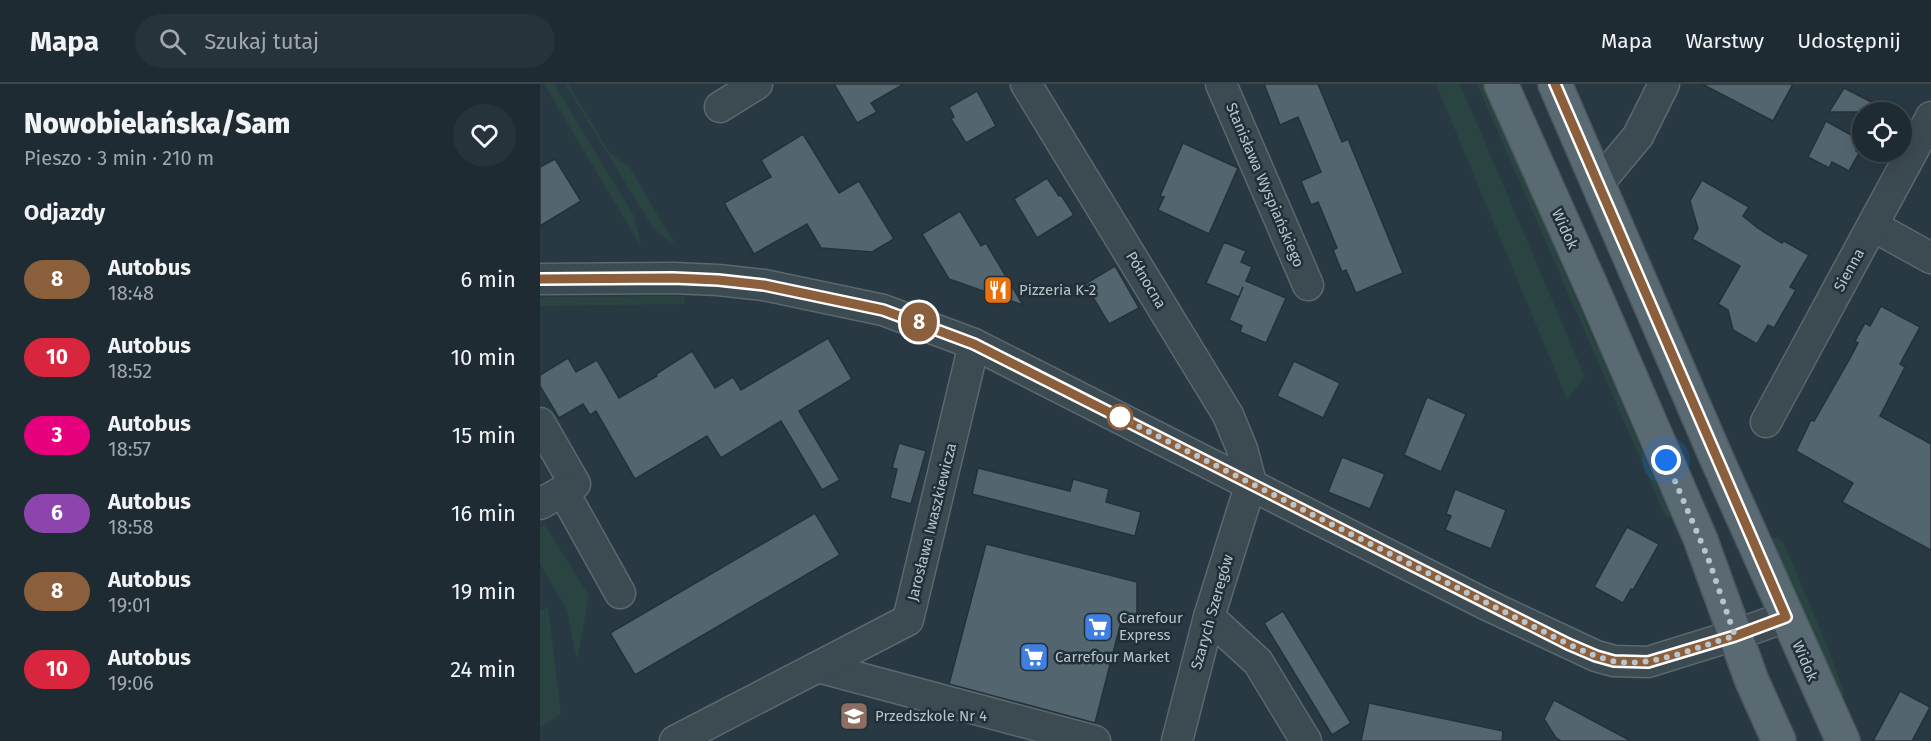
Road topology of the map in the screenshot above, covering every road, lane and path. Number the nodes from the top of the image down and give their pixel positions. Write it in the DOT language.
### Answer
graph roads {
  1 [pos="757,84"];
  2 [pos="1026,84"];
  3 [pos="1221,84"];
  4 [pos="1501,84"];
  5 [pos="1555,84"];
  6 [pos="1664,84"];
  7 [pos="720,107"];
  8 [pos="1931,117"];
  9 [pos="1598,184"];
  10 [pos="1873,226"];
  11 [pos="1931,258"];
  12 [pos="540,279"];
  13 [pos="1308,285"];
  14 [pos="974,344"];
  15 [pos="1766,422"];
  16 [pos="540,423"];
  17 [pos="1251,483"];
  18 [pos="551,498"];
  19 [pos="620,593"];
  20 [pos="1209,617"];
  21 [pos="1786,617"];
  22 [pos="1735,636"];
  23 [pos="818,667"];
  24 [pos="675,741"];
  25 [pos="1095,741"];
  26 [pos="1177,741"];
  27 [pos="1306,741"];
  28 [pos="1779,741"];
  29 [pos="1843,741"];
  1 -- 7 [label="street"];
  2 -- 17 [label="street, Północna"];
  3 -- 13 [label="street, Stanisława Wyspiańskiego"];
  4 -- 22 [label="main road, Widok"];
  5 -- 9 [label="main road, Widok"];
  6 -- 9 [label="street"];
  8 -- 10 [label="street, Sienna"];
  9 -- 21 [label="main road, Widok"];
  10 -- 11 [label="street"];
  10 -- 15 [label="street, Sienna"];
  12 -- 14 [label="street"];
  14 -- 17 [label="street"];
  14 -- 23 [label="street, Jarosława Iwaszkiewicza"];
  16 -- 18 [label="street"];
  17 -- 20 [label="street, Szarych Szeregów"];
  17 -- 22 [label="street"];
  18 -- 19 [label="street"];
  20 -- 26 [label="street, Szarych Szeregów"];
  20 -- 27 [label="street"];
  21 -- 22 [label="street"];
  21 -- 29 [label="main road, Widok"];
  22 -- 28 [label="main road, Widok"];
  23 -- 24 [label="street, Jarosława Iwaszkiewicza"];
  23 -- 25 [label="street"];
}
